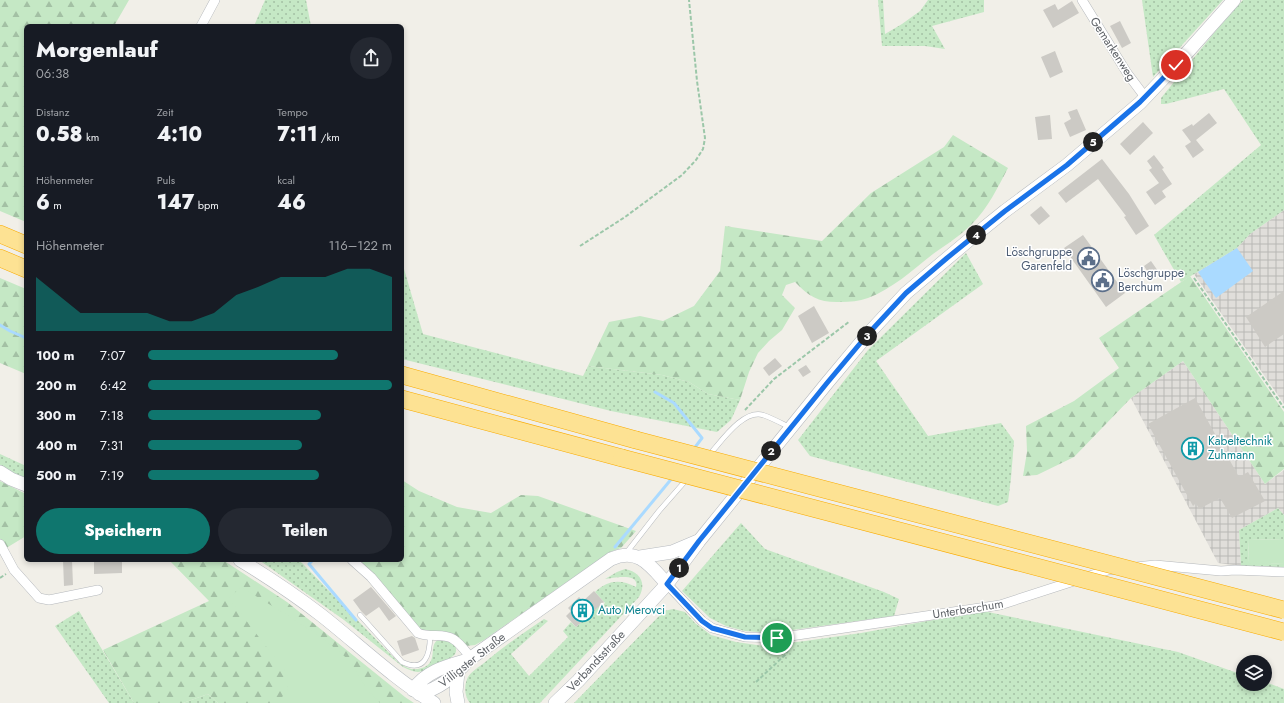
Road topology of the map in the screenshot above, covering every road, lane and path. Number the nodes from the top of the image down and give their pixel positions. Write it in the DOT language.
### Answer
graph roads {
  1 [pos="215,0"];
  2 [pos="689,0"];
  3 [pos="1082,0"];
  4 [pos="1234,0"];
  5 [pos="202,24"];
  6 [pos="1145,97"];
  7 [pos="0,234"];
  8 [pos="24,244"];
  9 [pos="580,246"];
  10 [pos="0,258"];
  11 [pos="24,268"];
  12 [pos="1194,278"];
  13 [pos="850,321"];
  14 [pos="404,376"];
  15 [pos="404,400"];
  16 [pos="1284,408"];
  17 [pos="737,423"];
  18 [pos="790,428"];
  19 [pos="700,464"];
  20 [pos="695,470"];
  21 [pos="0,472"];
  22 [pos="24,484"];
  23 [pos="699,541"];
  24 [pos="0,544"];
  25 [pos="624,555"];
  26 [pos="640,557"];
  27 [pos="243,562"];
  28 [pos="354,562"];
  29 [pos="1284,572"];
  30 [pos="667,584"];
  31 [pos="98,590"];
  32 [pos="1284,610"];
  33 [pos="360,615"];
  34 [pos="1284,632"];
  35 [pos="799,635"];
  36 [pos="430,636"];
  37 [pos="470,659"];
  38 [pos="458,672"];
  39 [pos="756,682"];
  40 [pos="416,692"];
  41 [pos="434,703"];
  42 [pos="458,703"];
  43 [pos="555,703"];
  1 -- 5 [label="street"];
  2 -- 9 [label="path"];
  3 -- 6 [label="street, Gemarkenweg"];
  4 -- 6 [label="main road, Verbandsstraße"];
  6 -- 18 [label="main road, Verbandsstraße"];
  7 -- 8 [label="highway"];
  10 -- 11 [label="highway"];
  12 -- 16 [label="path"];
  13 -- 17 [label="path"];
  14 -- 32 [label="highway, bridge"];
  15 -- 34 [label="highway, bridge"];
  17 -- 18 [label="lane"];
  17 -- 19 [label="lane"];
  18 -- 23 [label="main road, Verbandsstraße"];
  20 -- 25 [label="lane"];
  21 -- 22 [label="main road"];
  23 -- 26 [label="main road, Villigster Straße"];
  23 -- 30 [label="main road, Verbandsstraße"];
  24 -- 31 [label="street"];
  25 -- 26 [label="main road, Villigster Straße"];
  25 -- 37 [label="main road, Villigster Straße"];
  26 -- 30 [label="main road"];
  27 -- 40 [label="main road"];
  28 -- 36 [label="street"];
  29 -- 35 [label="street, Unterberchum"];
  30 -- 35 [label="street, Unterberchum"];
  30 -- 43 [label="main road, Verbandsstraße"];
  33 -- 36 [label="lane"];
  35 -- 39 [label="path"];
  36 -- 37 [label="street"];
  37 -- 38 [label="main road, Villigster Straße"];
  37 -- 40 [label="main road"];
  38 -- 40 [label="main road, Villigster Straße"];
  38 -- 42 [label="main road"];
  40 -- 41 [label="main road"];
}
